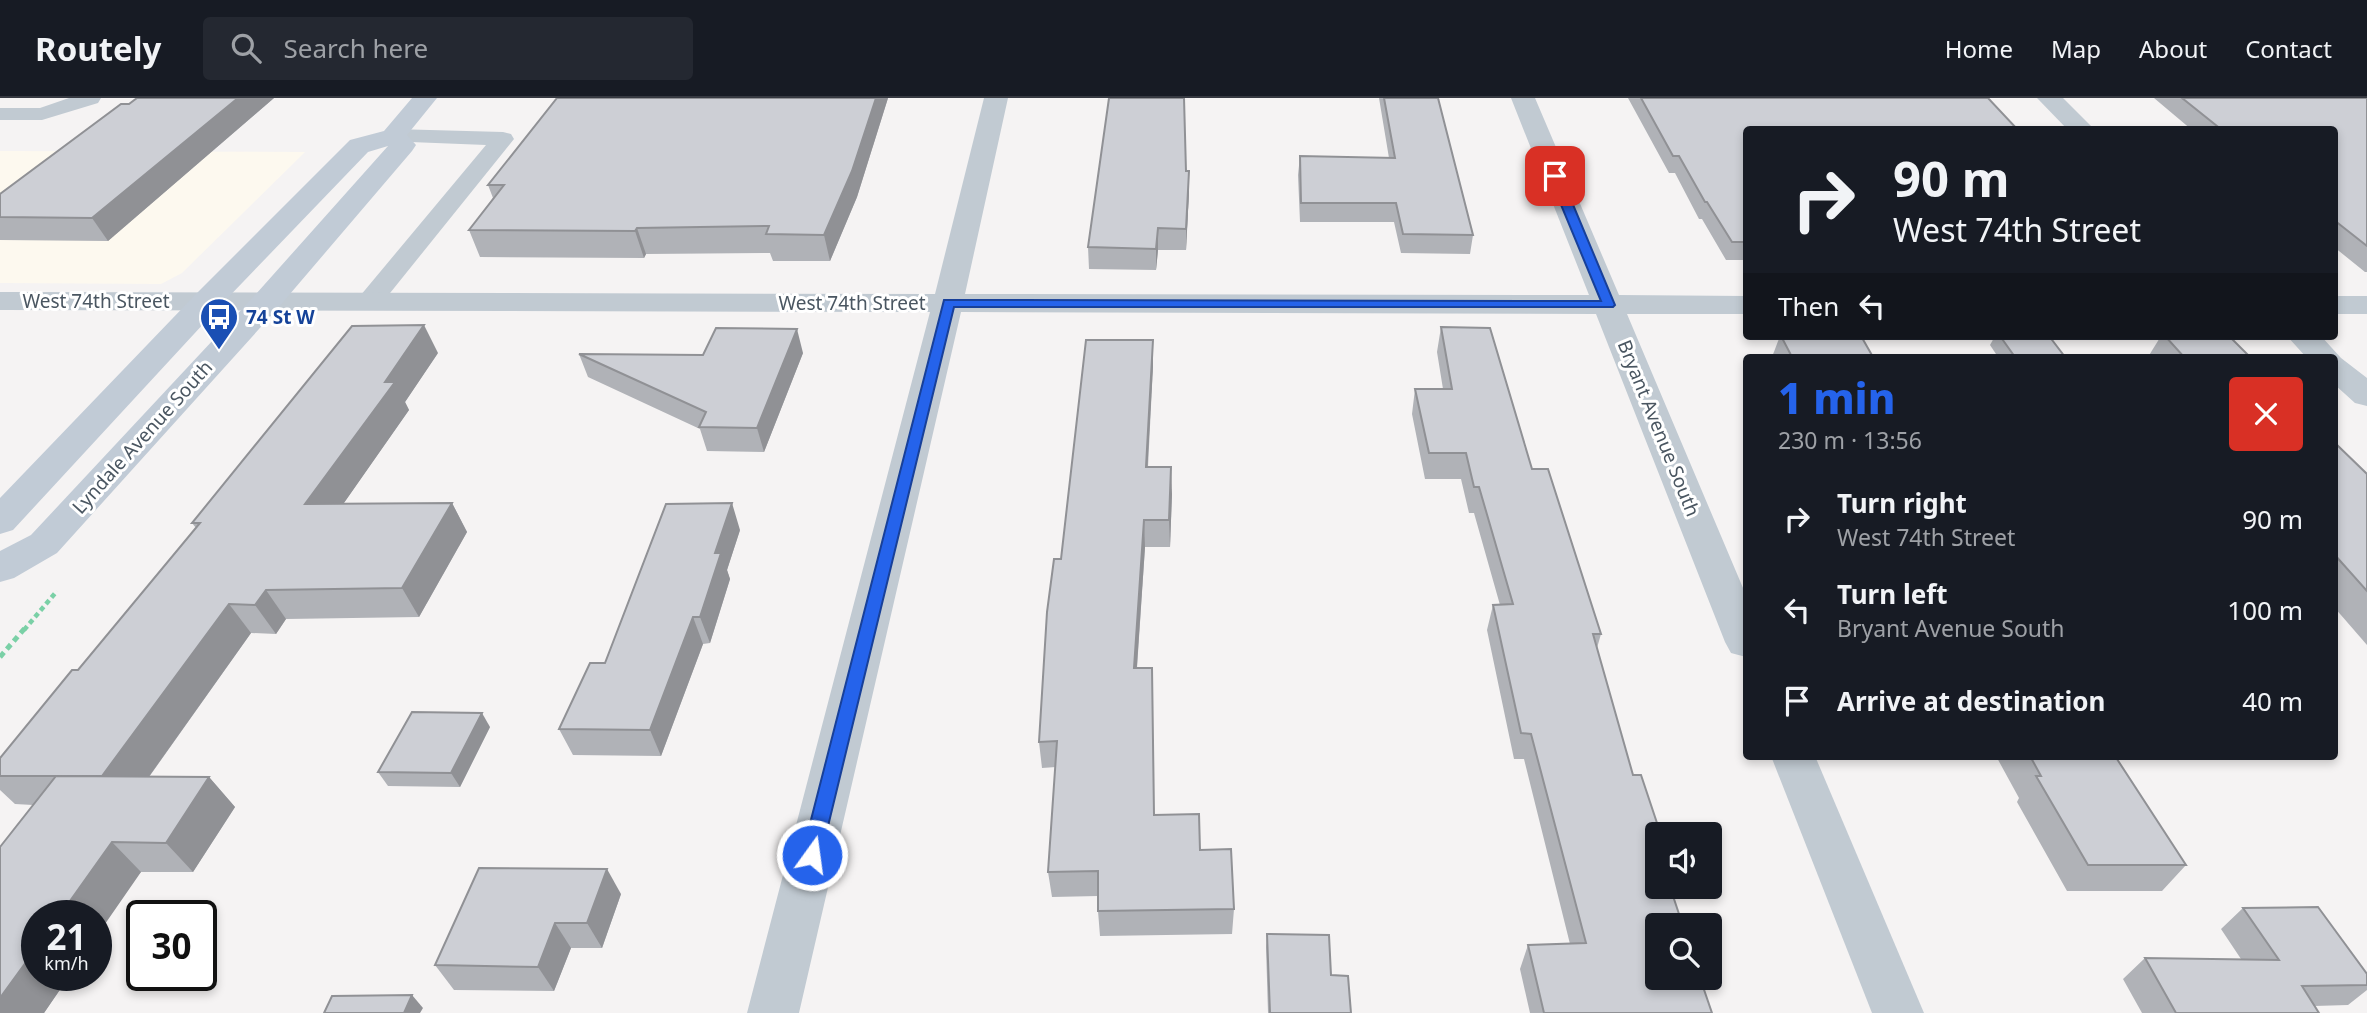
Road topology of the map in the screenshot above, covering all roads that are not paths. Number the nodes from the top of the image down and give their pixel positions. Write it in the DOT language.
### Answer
graph roads {
  1 [pos="90,98"];
  2 [pos="425,98"];
  3 [pos="996,98"];
  4 [pos="1523,98"];
  5 [pos="2049,98"];
  6 [pos="0,114"];
  7 [pos="2079,126"];
  8 [pos="393,135"];
  9 [pos="0,301"];
  10 [pos="207,301"];
  11 [pos="267,301"];
  12 [pos="369,302"];
  13 [pos="948,303"];
  14 [pos="1609,305"];
  15 [pos="1743,305"];
  16 [pos="2338,305"];
  17 [pos="2367,305"];
  18 [pos="2307,340"];
  19 [pos="2322,354"];
  20 [pos="2338,370"];
  21 [pos="2367,396"];
  22 [pos="0,521"];
  23 [pos="0,568"];
  24 [pos="1743,635"];
  25 [pos="1795,760"];
  26 [pos="773,1013"];
  27 [pos="1898,1013"];
  1 -- 6 [label="lane"];
  2 -- 8 [label="main road"];
  3 -- 13 [label="street"];
  4 -- 14 [label="street, Bryant Avenue South"];
  5 -- 7 [label="street"];
  8 -- 10 [label="main road"];
  8 -- 11 [label="main road, Lyndale Avenue South"];
  8 -- 12 [label="lane"];
  9 -- 10 [label="street, West 74th Street"];
  10 -- 11 [label="street, West 74th Street"];
  10 -- 22 [label="main road"];
  11 -- 12 [label="street, West 74th Street"];
  11 -- 23 [label="main road, Lyndale Avenue South"];
  12 -- 13 [label="street, West 74th Street"];
  13 -- 14 [label="street, West 74th Street"];
  13 -- 26 [label="street"];
  14 -- 15 [label="street, West 74th Street"];
  14 -- 24 [label="street, Bryant Avenue South"];
  16 -- 17 [label="street"];
  18 -- 19 [label="street"];
  20 -- 21 [label="street"];
  25 -- 27 [label="street"];
}
